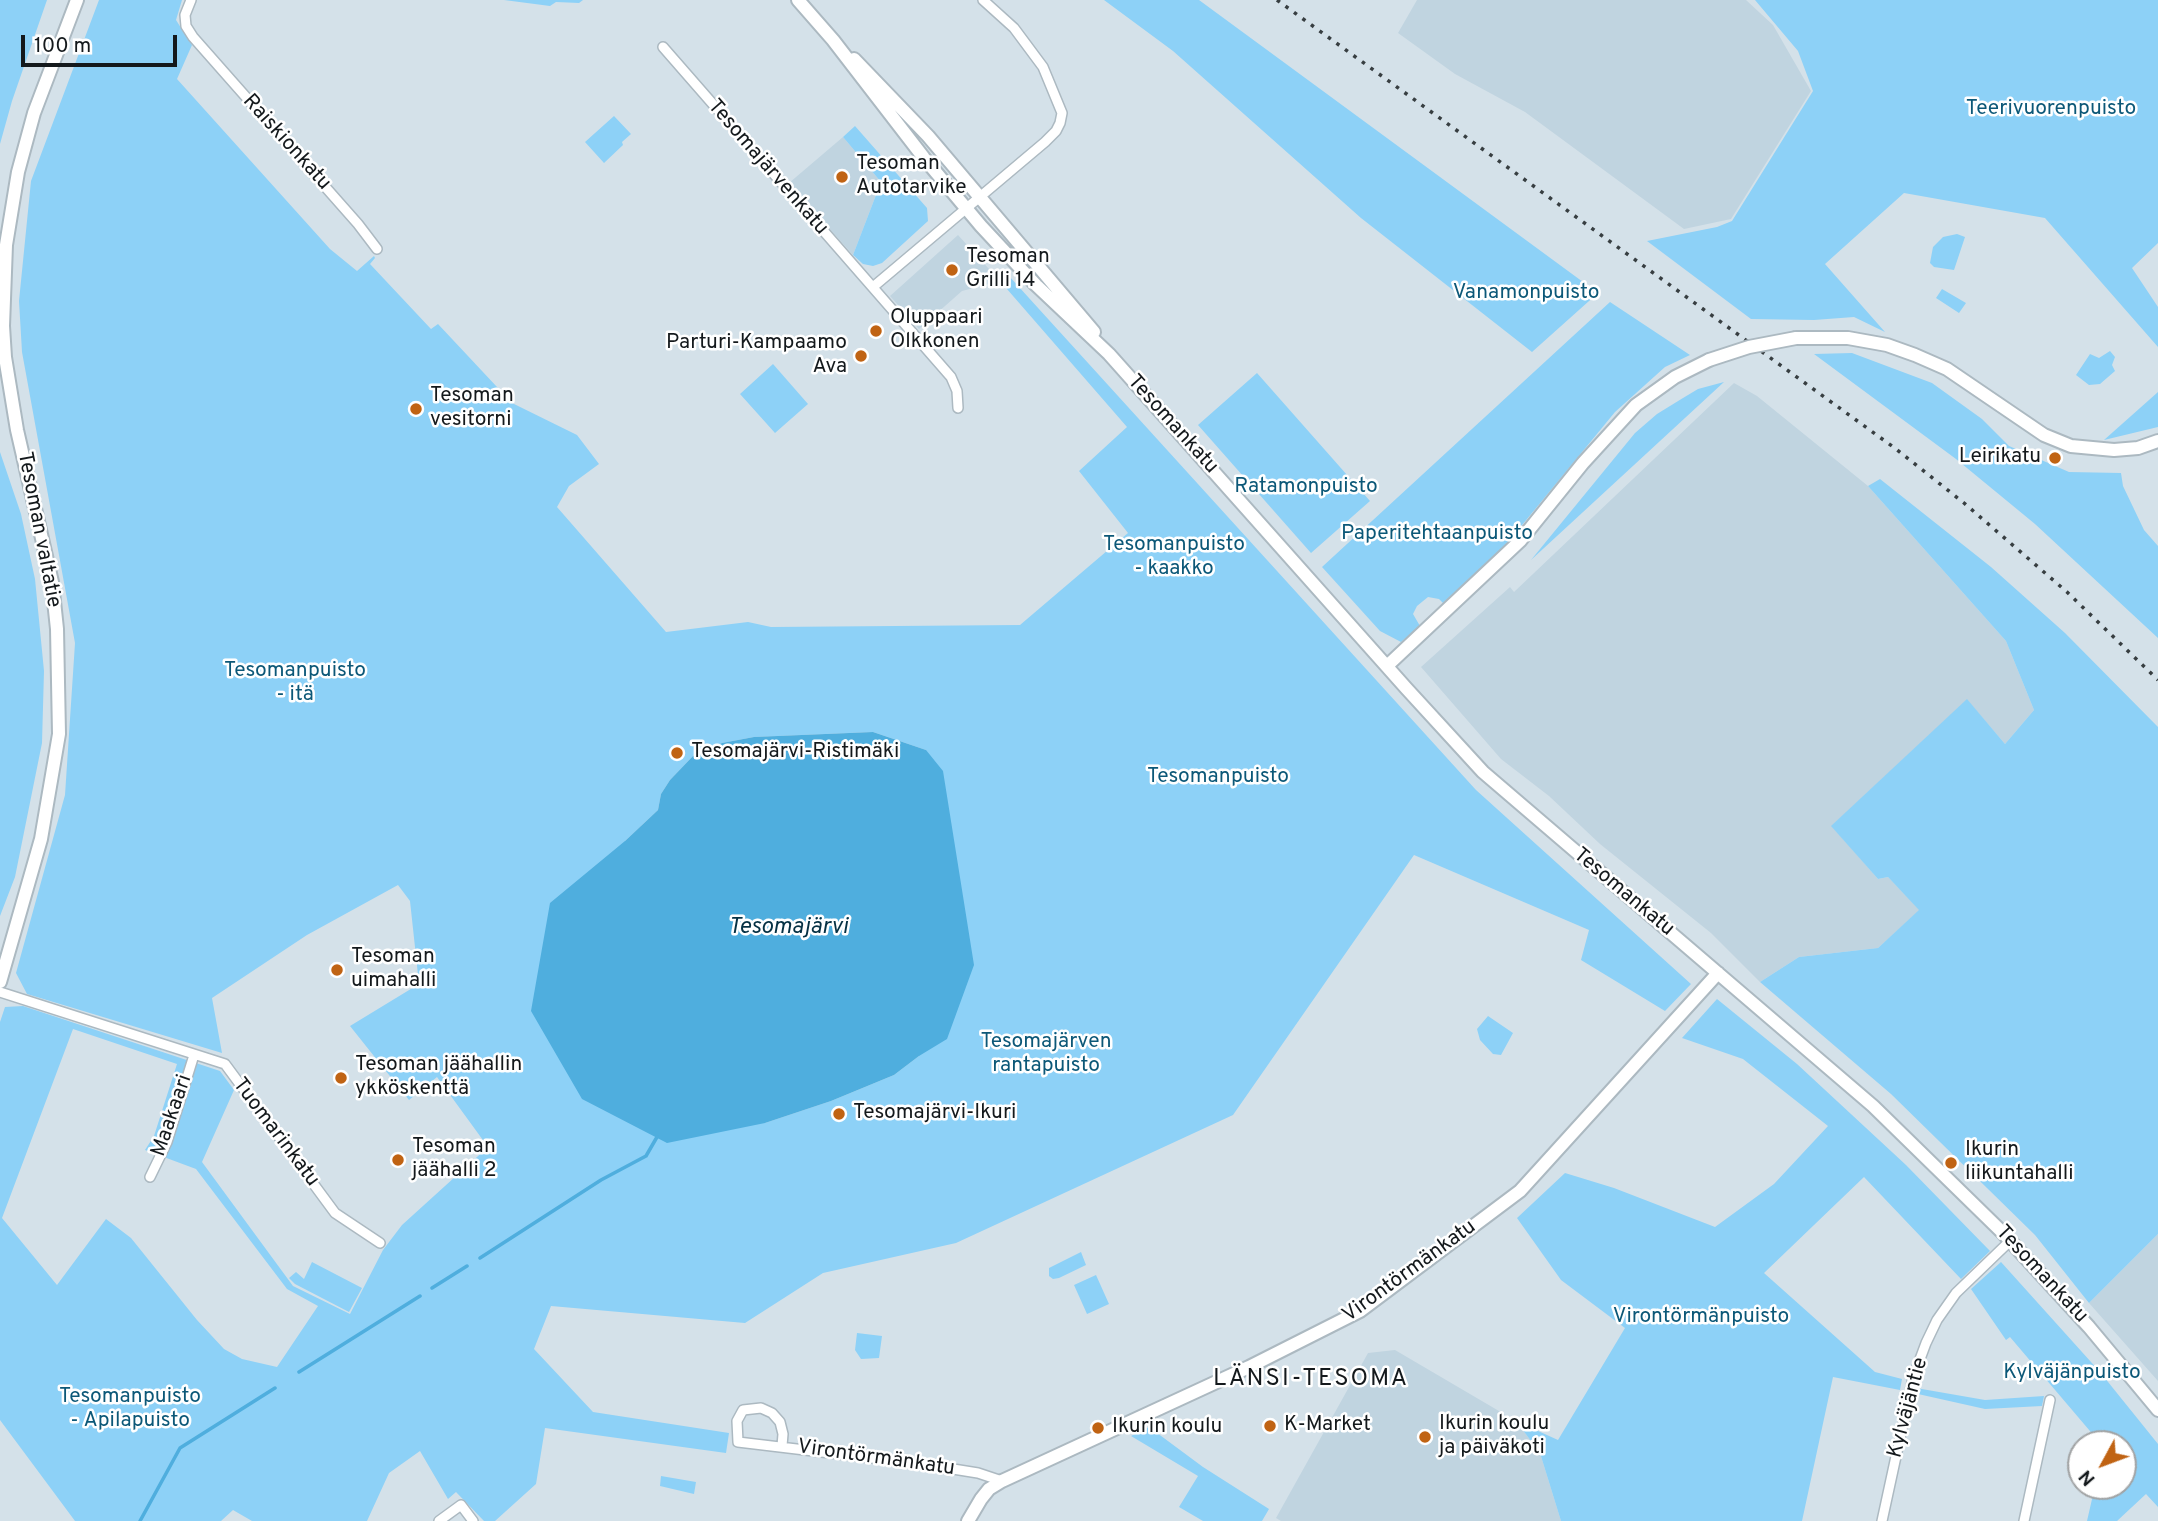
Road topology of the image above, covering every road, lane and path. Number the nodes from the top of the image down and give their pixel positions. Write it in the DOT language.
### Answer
graph roads {
  1 [pos="77,0"];
  2 [pos="191,0"];
  3 [pos="798,0"];
  4 [pos="985,1"];
  5 [pos="833,40"];
  6 [pos="663,47"];
  7 [pos="981,196"];
  8 [pos="967,209"];
  9 [pos="377,249"];
  10 [pos="873,287"];
  11 [pos="1110,354"];
  12 [pos="3,357"];
  13 [pos="958,408"];
  14 [pos="2158,441"];
  15 [pos="1387,666"];
  16 [pos="1718,973"];
  17 [pos="0,982"];
  18 [pos="0,992"];
  19 [pos="194,1055"];
  20 [pos="150,1177"];
  21 [pos="2010,1241"];
  22 [pos="380,1243"];
  23 [pos="2050,1401"];
  24 [pos="2158,1410"];
  25 [pos="782,1446"];
  26 [pos="1002,1481"];
  27 [pos="439,1521"];
  28 [pos="473,1521"];
  29 [pos="968,1521"];
  30 [pos="1882,1521"];
  31 [pos="2024,1521"];
  1 -- 12 [label="main road, Tesoman valtatie"];
  2 -- 9 [label="street, Raiskionkatu"];
  3 -- 5 [label="main road, Tesomankatu"];
  4 -- 7 [label="street"];
  5 -- 7 [label="main road, Tesomankatu"];
  5 -- 8 [label="main road, Tesomankatu"];
  6 -- 10 [label="street, Tesomajärvenkatu"];
  7 -- 8 [label="street"];
  7 -- 11 [label="main road, Tesomankatu"];
  8 -- 10 [label="street"];
  8 -- 11 [label="main road, Tesomankatu"];
  10 -- 13 [label="street, Tesomajärvenkatu"];
  11 -- 15 [label="main road, Tesomankatu"];
  12 -- 17 [label="main road, Tesoman valtatie"];
  14 -- 15 [label="main road, bridge"];
  15 -- 16 [label="main road, Tesomankatu"];
  16 -- 21 [label="main road, Tesomankatu"];
  16 -- 26 [label="main road, Virontörmänkatu"];
  18 -- 19 [label="street, Tuomarinkatu"];
  19 -- 20 [label="street, Maakaari"];
  19 -- 22 [label="street, Tuomarinkatu"];
  21 -- 24 [label="main road, Tesomankatu"];
  21 -- 30 [label="street, Kylväjäntie"];
  23 -- 31 [label="street"];
  25 -- 25 [label="street, Virontörmänkatu"];
  25 -- 26 [label="street, Virontörmänkatu"];
  26 -- 29 [label="main road"];
  27 -- 28 [label="street"];
}
